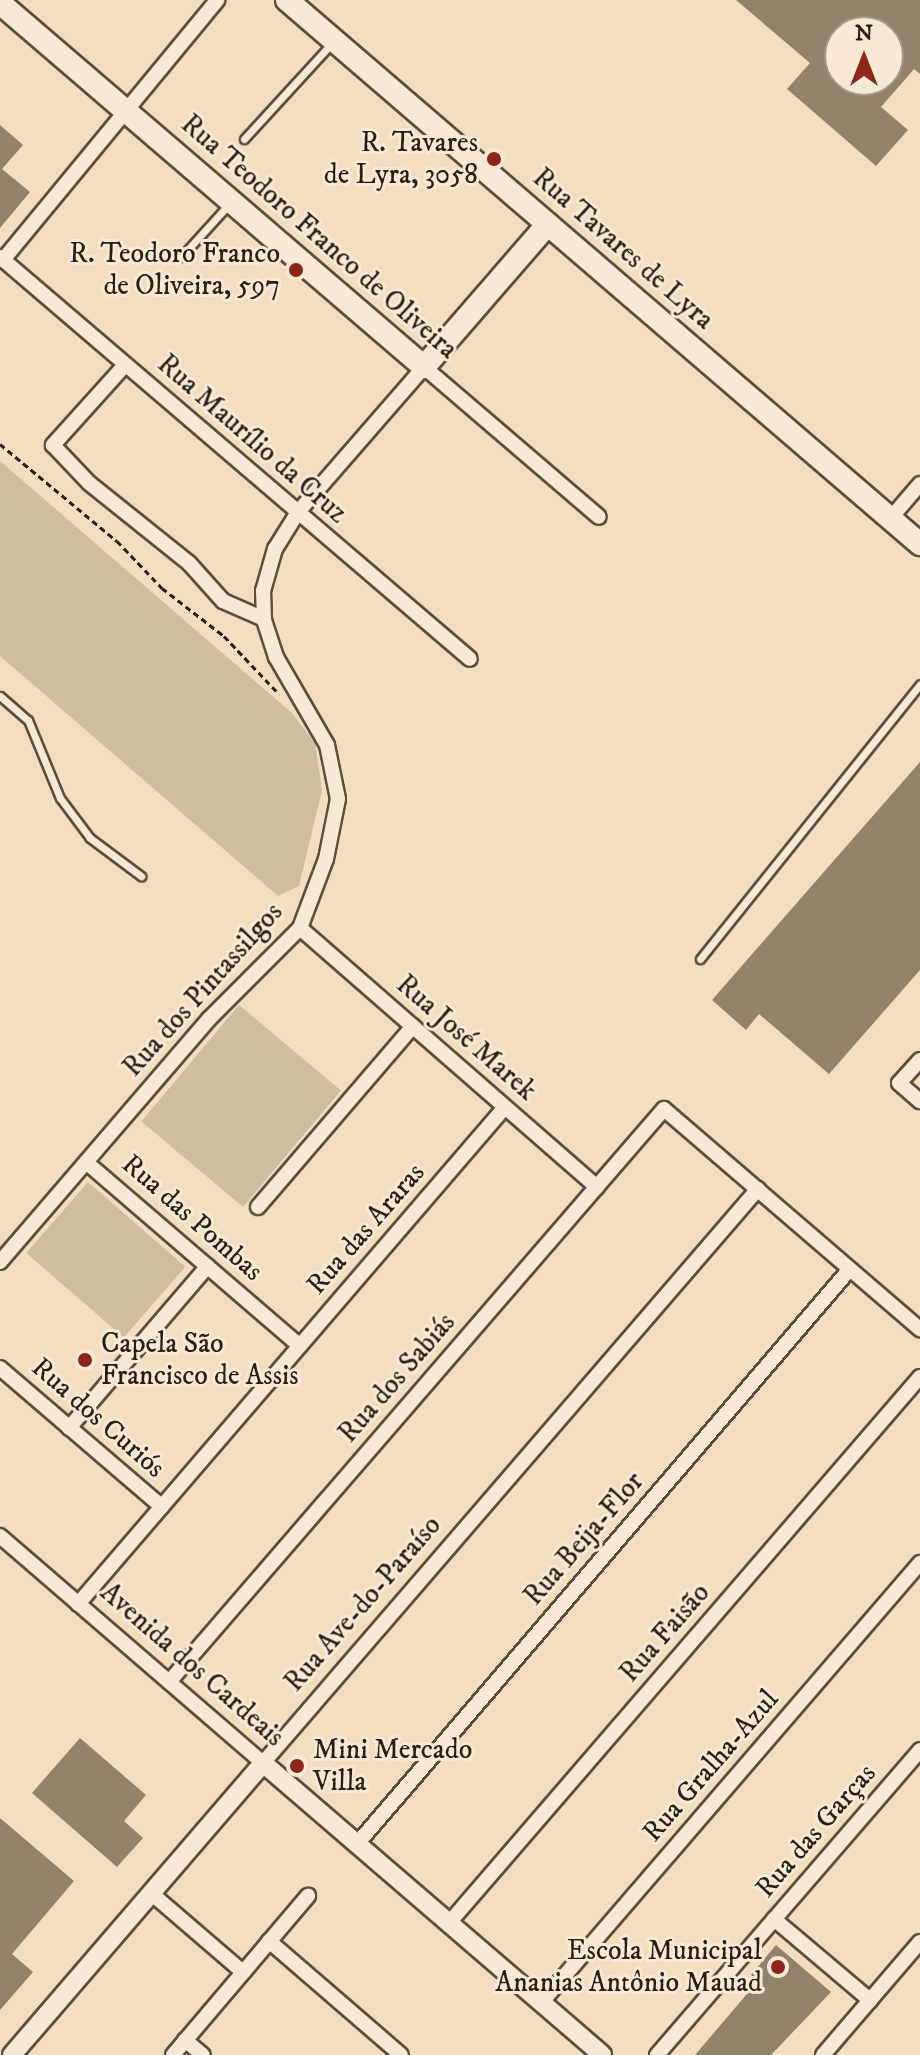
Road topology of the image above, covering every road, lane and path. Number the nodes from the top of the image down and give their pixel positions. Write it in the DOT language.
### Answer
graph roads {
  1 [pos="217,0"];
  2 [pos="287,0"];
  3 [pos="0,3"];
  4 [pos="334,41"];
  5 [pos="128,113"];
  6 [pos="244,139"];
  7 [pos="231,201"];
  8 [pos="548,224"];
  9 [pos="181,257"];
  10 [pos="2,259"];
  11 [pos="125,365"];
  12 [pos="424,367"];
  13 [pos="0,444"];
  14 [pos="920,484"];
  15 [pos="298,512"];
  16 [pos="599,517"];
  17 [pos="890,519"];
  18 [pos="920,544"];
  19 [pos="264,619"];
  20 [pos="470,659"];
  21 [pos="920,684"];
  22 [pos="0,696"];
  23 [pos="309,713"];
  24 [pos="141,876"];
  25 [pos="300,928"];
  26 [pos="700,959"];
  27 [pos="413,1026"];
  28 [pos="920,1060"];
  29 [pos="920,1101"];
  30 [pos="505,1107"];
  31 [pos="86,1162"];
  32 [pos="597,1187"];
  33 [pos="758,1189"];
  34 [pos="258,1207"];
  35 [pos="0,1262"];
  36 [pos="208,1266"];
  37 [pos="850,1269"];
  38 [pos="920,1329"];
  39 [pos="300,1346"];
  40 [pos="0,1368"];
  41 [pos="920,1377"];
  42 [pos="69,1428"];
  43 [pos="162,1507"];
  44 [pos="0,1536"];
  45 [pos="920,1563"];
  46 [pos="78,1604"];
  47 [pos="169,1682"];
  48 [pos="920,1750"];
  49 [pos="263,1763"];
  50 [pos="357,1844"];
  51 [pos="151,1893"];
  52 [pos="308,1896"];
  53 [pos="774,1919"];
  54 [pos="449,1923"];
  55 [pos="269,1941"];
  56 [pos="920,1942"];
  57 [pos="243,1972"];
  58 [pos="870,2000"];
  59 [pos="541,2003"];
  60 [pos="185,2040"];
  61 [pos="12,2055"];
  62 [pos="173,2055"];
  63 [pos="203,2055"];
  64 [pos="401,2055"];
  65 [pos="602,2055"];
  66 [pos="657,2055"];
  67 [pos="823,2055"];
  1 -- 5 [label="street"];
  2 -- 4 [label="main road, Rua Tavares de Lyra"];
  3 -- 5 [label="main road, Rua Teodoro Franco de Oliveira"];
  4 -- 6 [label="lane"];
  4 -- 8 [label="main road, Rua Tavares de Lyra"];
  5 -- 7 [label="main road, Rua Teodoro Franco de Oliveira"];
  5 -- 10 [label="street"];
  7 -- 9 [label="lane"];
  7 -- 12 [label="main road, Rua Teodoro Franco de Oliveira"];
  8 -- 12 [label="main road"];
  8 -- 17 [label="main road, Rua Tavares de Lyra"];
  10 -- 11 [label="street, Rua Maurílio da Cruz"];
  11 -- 15 [label="street, Rua Maurílio da Cruz"];
  11 -- 19 [label="street"];
  12 -- 15 [label="street"];
  12 -- 16 [label="street, Rua Teodoro Franco de Oliveira"];
  13 -- 23 [label="path"];
  14 -- 17 [label="street"];
  15 -- 19 [label="street"];
  15 -- 20 [label="street, Rua Maurílio da Cruz"];
  17 -- 18 [label="main road, Rua Tavares de Lyra"];
  19 -- 23 [label="street, Rua dos Pintassilgos"];
  21 -- 26 [label="lane"];
  22 -- 24 [label="lane"];
  23 -- 25 [label="street, Rua dos Pintassilgos"];
  25 -- 27 [label="street, Rua José Marek"];
  25 -- 31 [label="street, Rua dos Pintassilgos"];
  27 -- 30 [label="street, Rua José Marek"];
  27 -- 34 [label="street"];
  28 -- 29 [label="street"];
  30 -- 32 [label="street, Rua José Marek"];
  30 -- 39 [label="street, Rua das Araras"];
  31 -- 35 [label="street, Rua dos Pintassilgos"];
  31 -- 36 [label="street, Rua das Pombas"];
  32 -- 33 [label="street, Rua dos Sabiás"];
  32 -- 47 [label="street, Rua dos Sabiás"];
  33 -- 37 [label="street"];
  33 -- 49 [label="street, Rua Ave-do-Paraíso"];
  36 -- 39 [label="street, Rua das Pombas"];
  36 -- 42 [label="street"];
  37 -- 38 [label="street"];
  37 -- 50 [label="street, Rua Beija-Flor"];
  39 -- 43 [label="street, Rua das Araras"];
  40 -- 42 [label="street, Rua dos Curiós"];
  41 -- 54 [label="street, Rua Faisão"];
  42 -- 43 [label="street, Rua dos Curiós"];
  43 -- 46 [label="street, Rua das Araras"];
  44 -- 46 [label="street, Avenida dos Cardeais"];
  45 -- 59 [label="street, Rua Gralha-Azul"];
  46 -- 47 [label="street, Avenida dos Cardeais"];
  47 -- 49 [label="street, Avenida dos Cardeais"];
  48 -- 53 [label="street, Rua das Garças"];
  49 -- 50 [label="street, Avenida dos Cardeais"];
  49 -- 51 [label="street, Rua Ave-do-Paraíso"];
  50 -- 54 [label="street, Avenida dos Cardeais"];
  51 -- 57 [label="street"];
  51 -- 61 [label="street, Rua Ave-do-Paraíso"];
  52 -- 55 [label="street"];
  53 -- 58 [label="street"];
  53 -- 66 [label="street, Rua das Garças"];
  54 -- 59 [label="street, Avenida dos Cardeais"];
  55 -- 57 [label="street"];
  55 -- 64 [label="street"];
  56 -- 58 [label="street"];
  57 -- 60 [label="street"];
  58 -- 67 [label="street"];
  59 -- 65 [label="street, Avenida dos Cardeais"];
  60 -- 62 [label="street"];
  60 -- 63 [label="street"];
}
